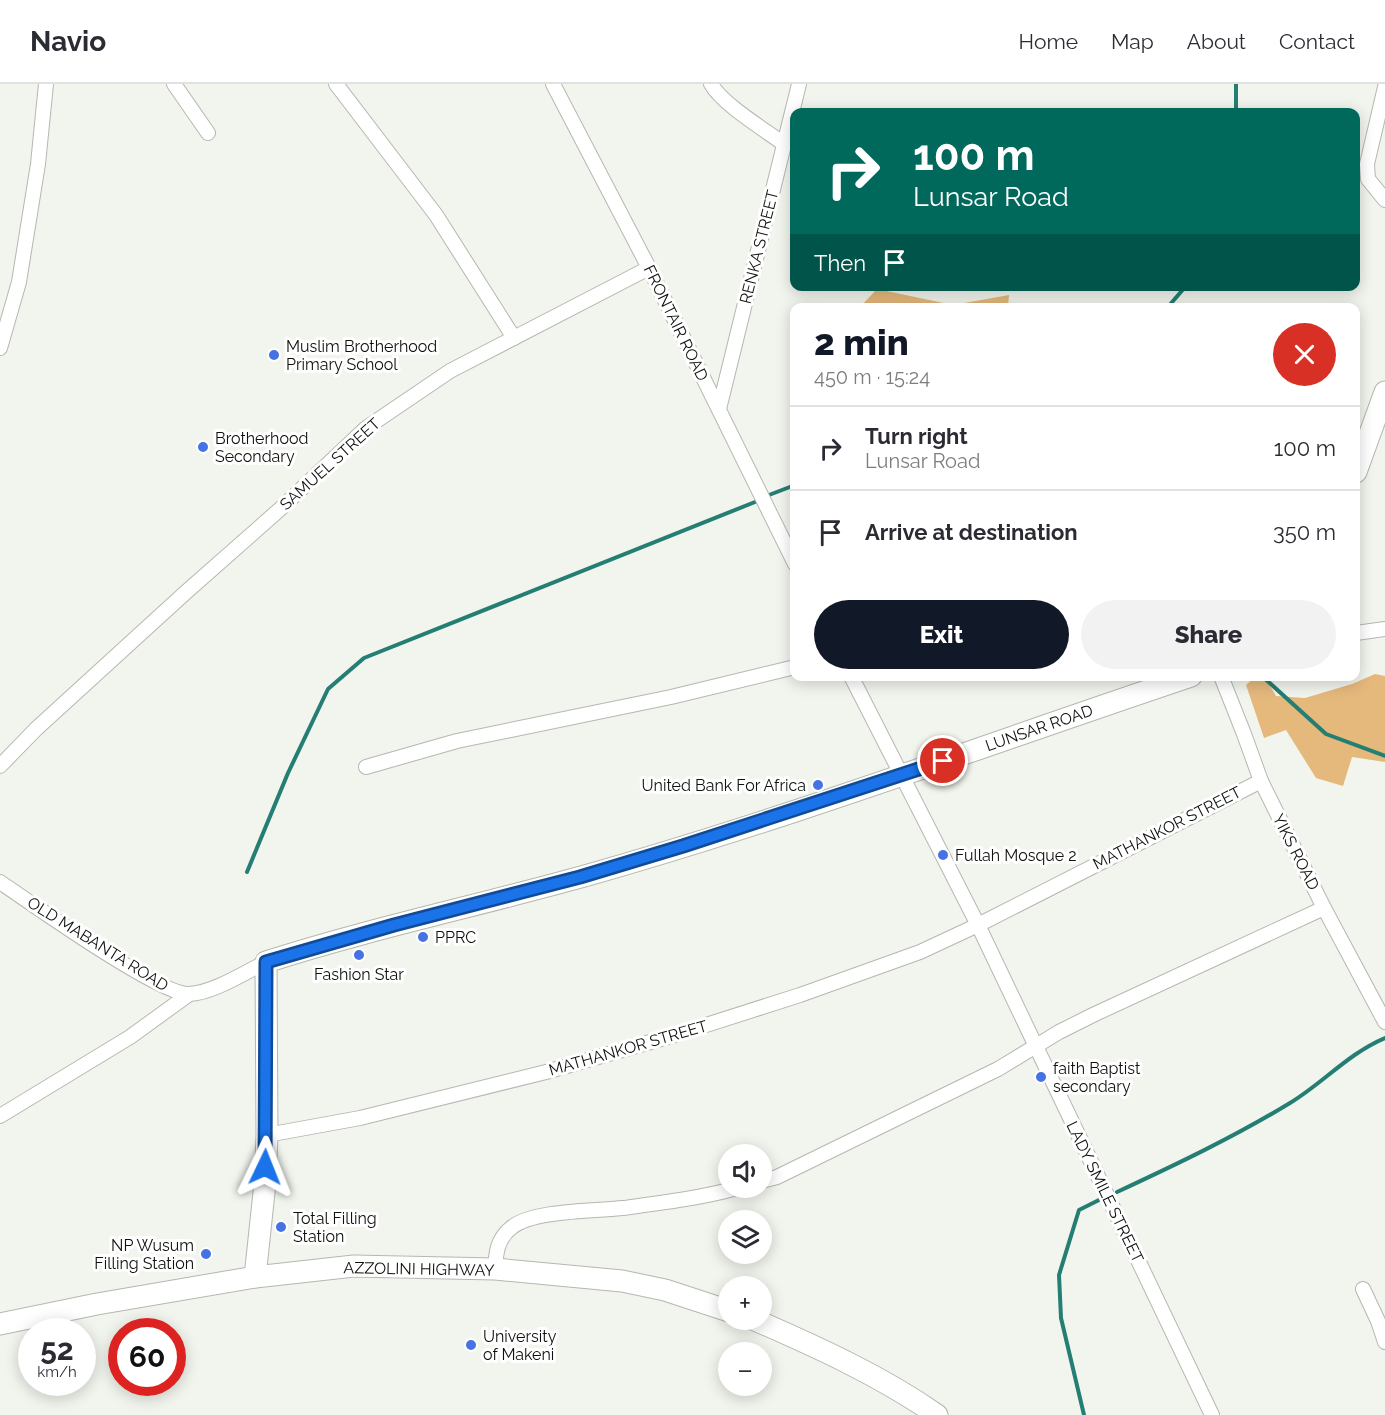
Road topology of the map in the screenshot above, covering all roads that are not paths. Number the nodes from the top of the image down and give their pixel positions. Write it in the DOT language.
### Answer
graph roads {
  1 [pos="46,84"];
  2 [pos="174,84"];
  3 [pos="336,84"];
  4 [pos="554,84"];
  5 [pos="711,84"];
  6 [pos="799,84"];
  7 [pos="1385,87"];
  8 [pos="793,108"];
  9 [pos="790,120"];
  10 [pos="208,133"];
  11 [pos="784,144"];
  12 [pos="1385,200"];
  13 [pos="649,268"];
  14 [pos="514,338"];
  15 [pos="0,348"];
  16 [pos="1385,392"];
  17 [pos="719,409"];
  18 [pos="1360,461"];
  19 [pos="790,554"];
  20 [pos="1385,629"];
  21 [pos="1360,632"];
  22 [pos="790,669"];
  23 [pos="853,681"];
  24 [pos="1176,681"];
  25 [pos="1223,681"];
  26 [pos="0,766"];
  27 [pos="366,767"];
  28 [pos="900,776"];
  29 [pos="1261,781"];
  30 [pos="0,882"];
  31 [pos="1324,908"];
  32 [pos="978,926"];
  33 [pos="266,962"];
  34 [pos="189,995"];
  35 [pos="1385,1022"];
  36 [pos="1036,1047"];
  37 [pos="0,1116"];
  38 [pos="267,1135"];
  39 [pos="772,1178"];
  40 [pos="718,1192"];
  41 [pos="495,1269"];
  42 [pos="255,1277"];
  43 [pos="1363,1289"];
  44 [pos="718,1307"];
  45 [pos="0,1324"];
  46 [pos="772,1328"];
  47 [pos="1385,1342"];
  48 [pos="937,1415"];
  49 [pos="1212,1415"];
  1 -- 15 [label="street"];
  2 -- 10 [label="street"];
  3 -- 14 [label="street"];
  4 -- 13 [label="street, FRONTAIR ROAD"];
  5 -- 11 [label="street"];
  6 -- 8 [label="street, RENKA STREET"];
  7 -- 12 [label="street"];
  9 -- 11 [label="street, RENKA STREET"];
  11 -- 17 [label="street, RENKA STREET"];
  13 -- 14 [label="street, SAMUEL STREET"];
  13 -- 17 [label="street, FRONTAIR ROAD"];
  14 -- 26 [label="street, SAMUEL STREET"];
  16 -- 18 [label="main road"];
  17 -- 19 [label="street, FRONTAIR ROAD"];
  20 -- 21 [label="street"];
  22 -- 27 [label="street"];
  23 -- 28 [label="street"];
  24 -- 28 [label="main road, LUNSAR ROAD"];
  25 -- 29 [label="street, YIKS ROAD"];
  28 -- 32 [label="street, LADY SMILE STREET"];
  28 -- 33 [label="main road, LUNSAR ROAD"];
  29 -- 31 [label="street, YIKS ROAD"];
  29 -- 32 [label="street, MATHANKOR STREET"];
  30 -- 34 [label="street, OLD MABANTA ROAD"];
  31 -- 35 [label="street, YIKS ROAD"];
  31 -- 36 [label="street"];
  32 -- 36 [label="street, LADY SMILE STREET"];
  32 -- 38 [label="street, MATHANKOR STREET"];
  33 -- 34 [label="street, OLD MABANTA ROAD"];
  33 -- 38 [label="main road"];
  34 -- 37 [label="street"];
  36 -- 39 [label="street"];
  36 -- 49 [label="street, LADY SMILE STREET"];
  38 -- 42 [label="main road"];
  40 -- 41 [label="street"];
  41 -- 42 [label="main road, AZZOLINI HIGHWAY"];
  41 -- 44 [label="main road, AZZOLINI HIGHWAY"];
  42 -- 45 [label="main road, AZZOLINI HIGHWAY"];
  43 -- 47 [label="street"];
  46 -- 48 [label="main road"];
}
